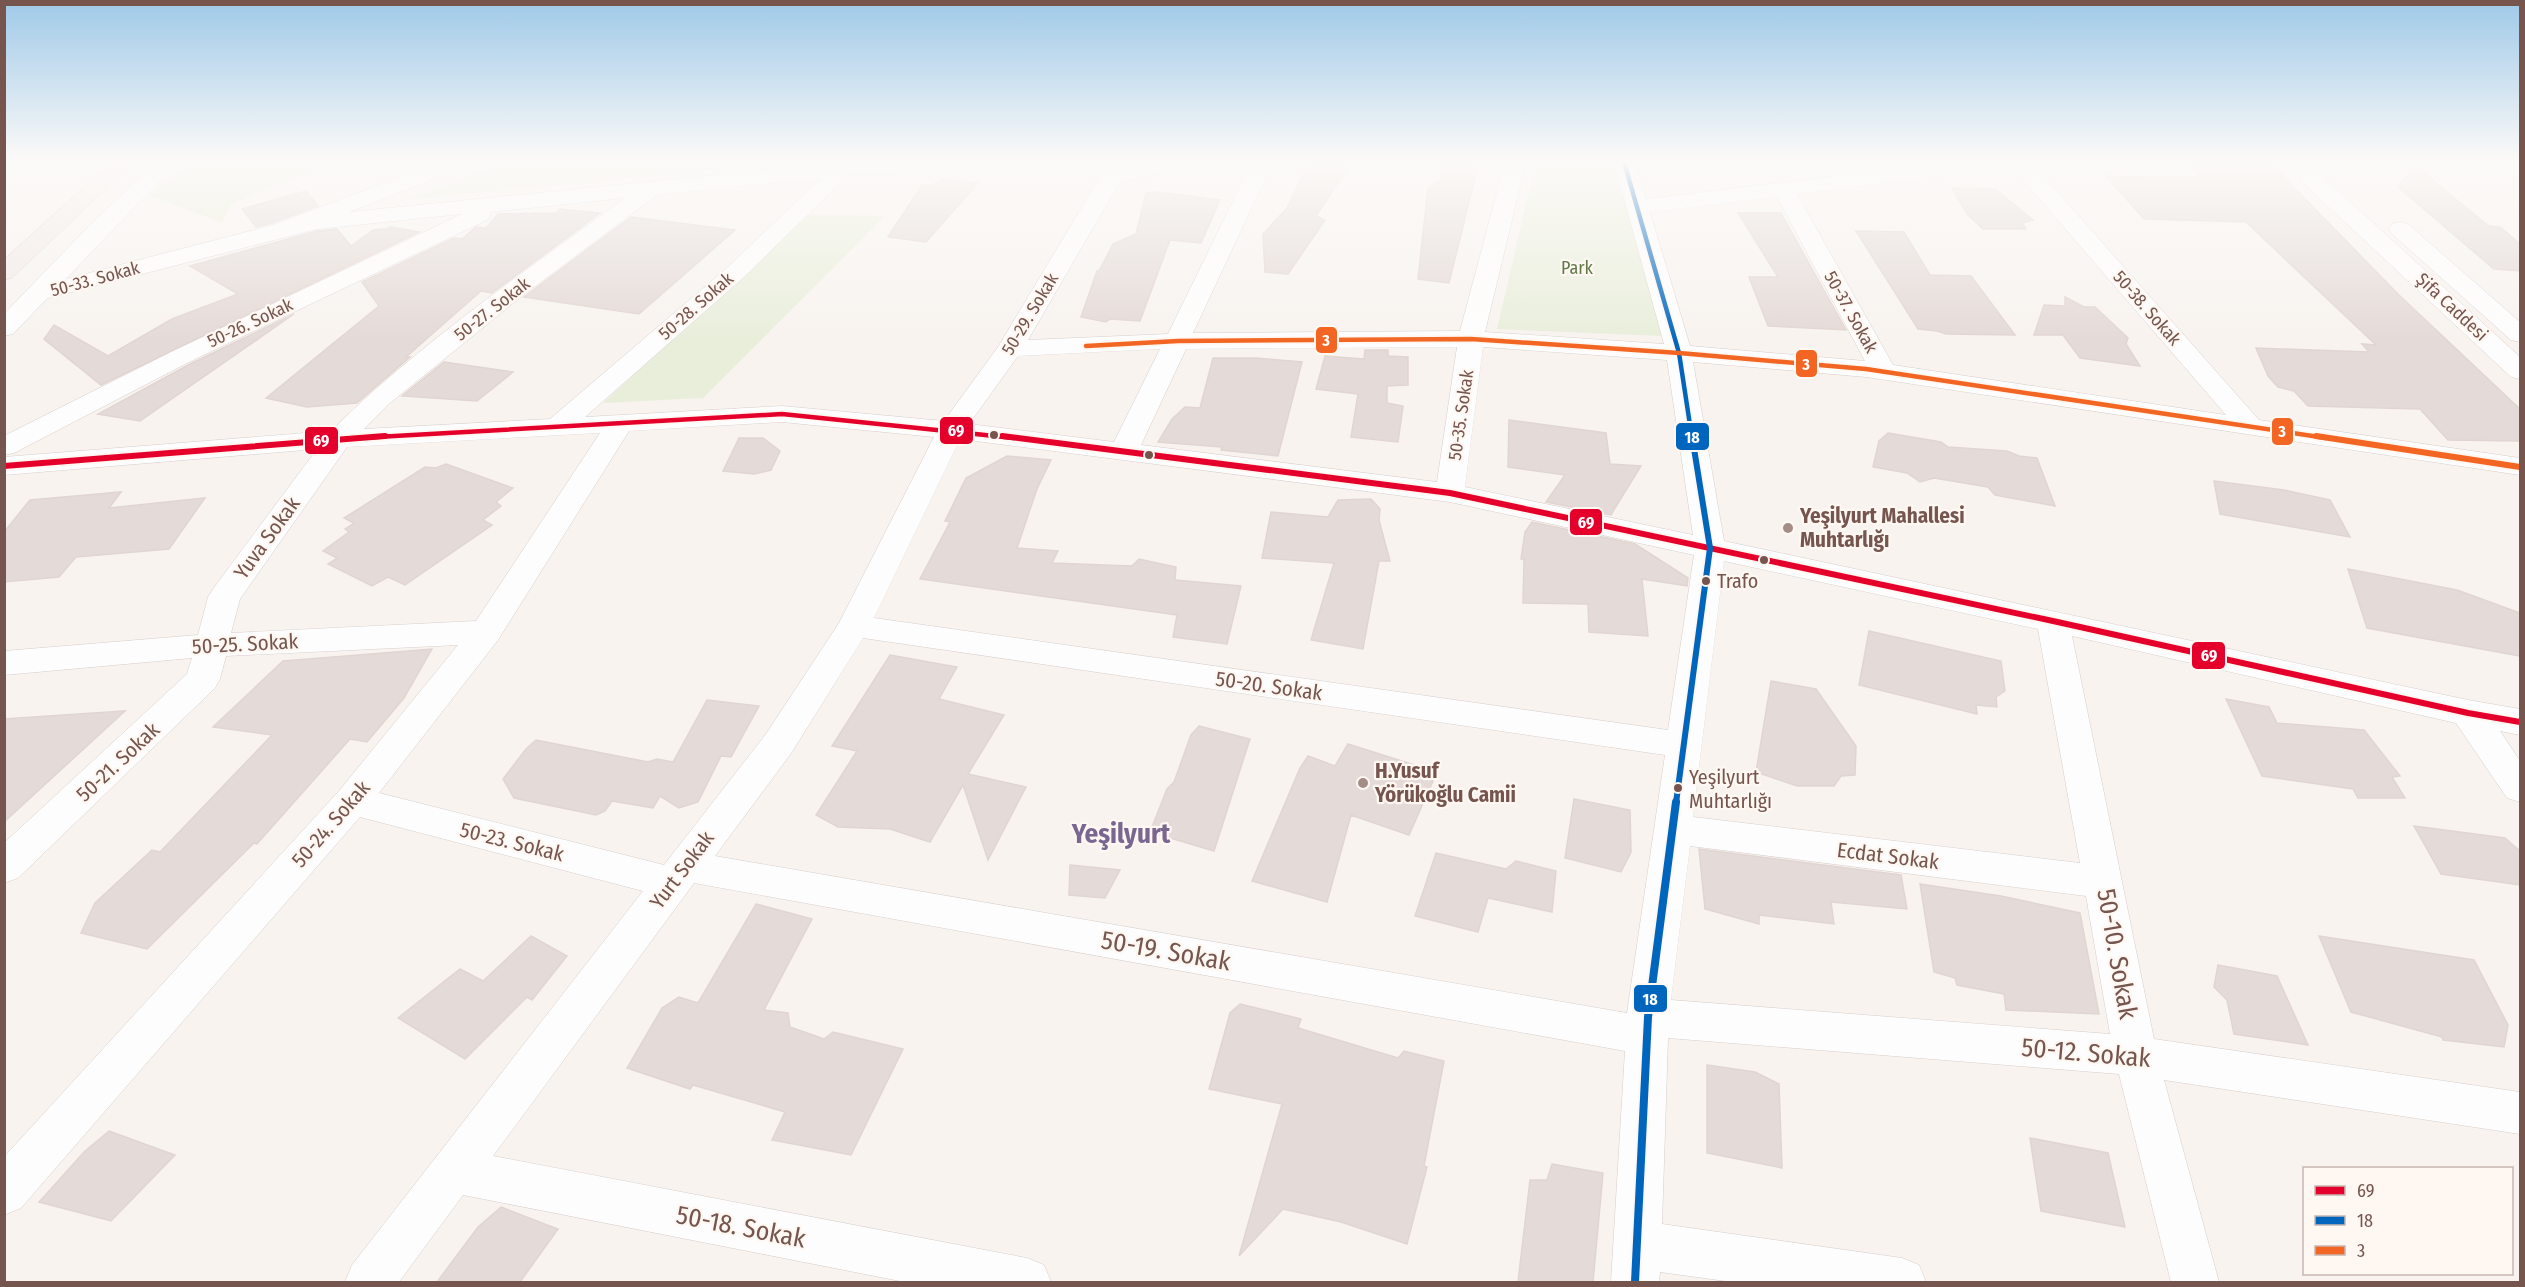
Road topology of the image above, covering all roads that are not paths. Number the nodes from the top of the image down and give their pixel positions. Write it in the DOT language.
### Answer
graph roads {
  1 [pos="59,222"];
  2 [pos="106,222"];
  3 [pos="302,222"];
  4 [pos="317,222"];
  5 [pos="463,222"];
  6 [pos="607,222"];
  7 [pos="791,222"];
  8 [pos="1085,222"];
  9 [pos="1234,222"];
  10 [pos="1500,222"];
  11 [pos="1641,222"];
  12 [pos="1802,222"];
  13 [pos="2072,222"];
  14 [pos="2359,222"];
  15 [pos="2391,222"];
  16 [pos="281,230"];
  17 [pos="4,273"];
  18 [pos="37,294"];
  19 [pos="4,329"];
  20 [pos="2520,335"];
  21 [pos="1470,339"];
  22 [pos="1178,341"];
  23 [pos="1010,349"];
  24 [pos="1679,353"];
  25 [pos="2520,371"];
  26 [pos="1884,372"];
  27 [pos="619,425"];
  28 [pos="2251,427"];
  29 [pos="556,428"];
  30 [pos="951,430"];
  31 [pos="339,439"];
  32 [pos="4,447"];
  33 [pos="1124,452"];
  34 [pos="4,466"];
  35 [pos="2520,467"];
  36 [pos="1450,493"];
  37 [pos="1710,548"];
  38 [pos="2053,621"];
  39 [pos="854,626"];
  40 [pos="486,632"];
  41 [pos="214,645"];
  42 [pos="4,663"];
  43 [pos="2468,714"];
  44 [pos="2520,722"];
  45 [pos="1684,745"];
  46 [pos="2520,788"];
  47 [pos="352,801"];
  48 [pos="1672,829"];
  49 [pos="4,867"];
  50 [pos="678,874"];
  51 [pos="2104,882"];
  52 [pos="1648,1026"];
  53 [pos="2136,1056"];
  54 [pos="2520,1113"];
  55 [pos="454,1171"];
  56 [pos="4,1192"];
  57 [pos="1636,1264"];
  58 [pos="369,1282"];
  59 [pos="1027,1282"];
  60 [pos="1902,1282"];
  61 [pos="2195,1282"];
  1 -- 17 [label="highway"];
  2 -- 18 [label="street"];
  3 -- 16 [label="street, 50-33. Sokak"];
  4 -- 16 [label="street"];
  5 -- 32 [label="street, 50-26. Sokak"];
  6 -- 31 [label="street, 50-27. Sokak"];
  7 -- 29 [label="street, 50-28. Sokak"];
  8 -- 23 [label="street, 50-29. Sokak"];
  9 -- 22 [label="street"];
  10 -- 21 [label="street, 50-35. Sokak"];
  11 -- 24 [label="street"];
  12 -- 26 [label="street, 50-37. Sokak"];
  13 -- 28 [label="street, 50-38. Sokak"];
  14 -- 25 [label="street, Şifa Caddesi"];
  15 -- 20 [label="street, Şifa Caddesi"];
  16 -- 18 [label="street, 50-33. Sokak"];
  18 -- 19 [label="street"];
  21 -- 22 [label="street"];
  21 -- 24 [label="street"];
  21 -- 36 [label="street, 50-35. Sokak"];
  22 -- 23 [label="street"];
  22 -- 33 [label="street"];
  23 -- 30 [label="street, 50-29. Sokak"];
  24 -- 26 [label="street"];
  24 -- 37 [label="street"];
  26 -- 28 [label="street"];
  27 -- 29 [label="street"];
  27 -- 30 [label="street"];
  27 -- 40 [label="street, 50-24. Sokak"];
  28 -- 35 [label="street"];
  29 -- 31 [label="street"];
  30 -- 33 [label="street"];
  30 -- 39 [label="street, Yurt Sokak"];
  31 -- 34 [label="street"];
  31 -- 41 [label="street, Yuva Sokak"];
  33 -- 36 [label="street"];
  36 -- 37 [label="street"];
  37 -- 38 [label="street"];
  37 -- 45 [label="street"];
  38 -- 43 [label="street"];
  38 -- 51 [label="street, 50-10. Sokak"];
  39 -- 45 [label="street, 50-20. Sokak"];
  39 -- 50 [label="street, Yurt Sokak"];
  40 -- 41 [label="street, 50-25. Sokak"];
  40 -- 47 [label="street, 50-24. Sokak"];
  41 -- 42 [label="street, 50-25. Sokak"];
  41 -- 49 [label="street, 50-21. Sokak"];
  43 -- 44 [label="street"];
  43 -- 46 [label="street"];
  45 -- 48 [label="street"];
  47 -- 50 [label="street, 50-23. Sokak"];
  47 -- 56 [label="street, 50-24. Sokak"];
  48 -- 51 [label="street, Ecdat Sokak"];
  48 -- 52 [label="street"];
  50 -- 52 [label="street, 50-19. Sokak"];
  50 -- 55 [label="street, Yurt Sokak"];
  51 -- 53 [label="street, 50-10. Sokak"];
  52 -- 53 [label="street, 50-12. Sokak"];
  52 -- 57 [label="street"];
  53 -- 54 [label="street, 50-12. Sokak"];
  53 -- 61 [label="street, 50-10. Sokak"];
  55 -- 58 [label="street, Yurt Sokak"];
  55 -- 59 [label="street, 50-18. Sokak"];
  57 -- 60 [label="street"];
}
